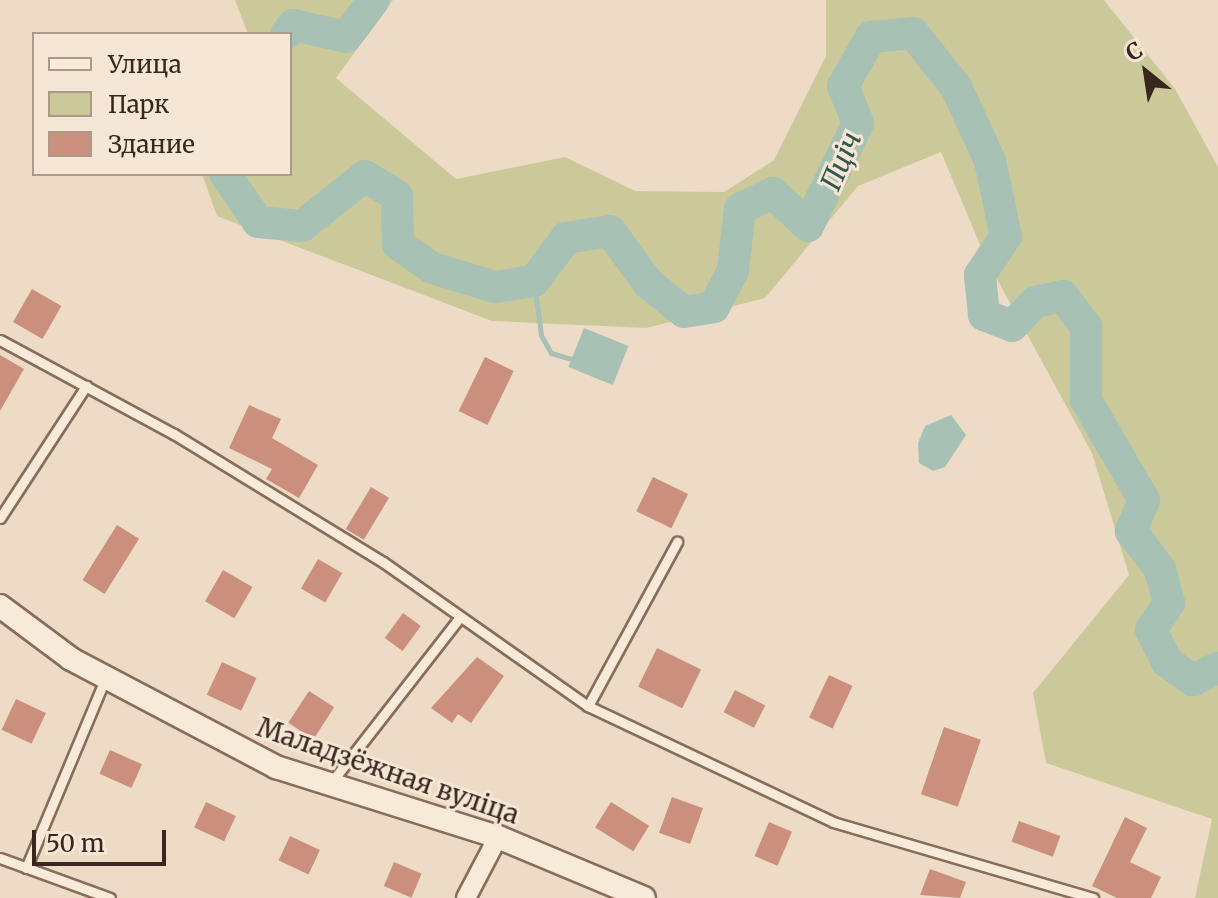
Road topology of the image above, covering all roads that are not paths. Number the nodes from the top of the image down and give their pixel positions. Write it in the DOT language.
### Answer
graph roads {
  1 [pos="0,340"];
  2 [pos="86,386"];
  3 [pos="0,518"];
  4 [pos="677,542"];
  5 [pos="0,606"];
  6 [pos="460,617"];
  7 [pos="105,679"];
  8 [pos="588,706"];
  9 [pos="330,784"];
  10 [pos="498,837"];
  11 [pos="0,858"];
  12 [pos="26,868"];
  13 [pos="110,898"];
  14 [pos="466,898"];
  15 [pos="644,898"];
  16 [pos="1093,898"];
  1 -- 2 [label="lane"];
  2 -- 3 [label="lane"];
  2 -- 6 [label="lane"];
  4 -- 8 [label="lane"];
  5 -- 7 [label="street, Маладзёжная вуліца"];
  6 -- 8 [label="lane"];
  6 -- 9 [label="lane"];
  7 -- 9 [label="street, Маладзёжная вуліца"];
  7 -- 12 [label="lane"];
  8 -- 16 [label="lane"];
  9 -- 10 [label="street, Маладзёжная вуліца"];
  10 -- 14 [label="street"];
  10 -- 15 [label="street, Маладзёжная вуліца"];
  11 -- 12 [label="lane"];
  12 -- 13 [label="lane"];
}
